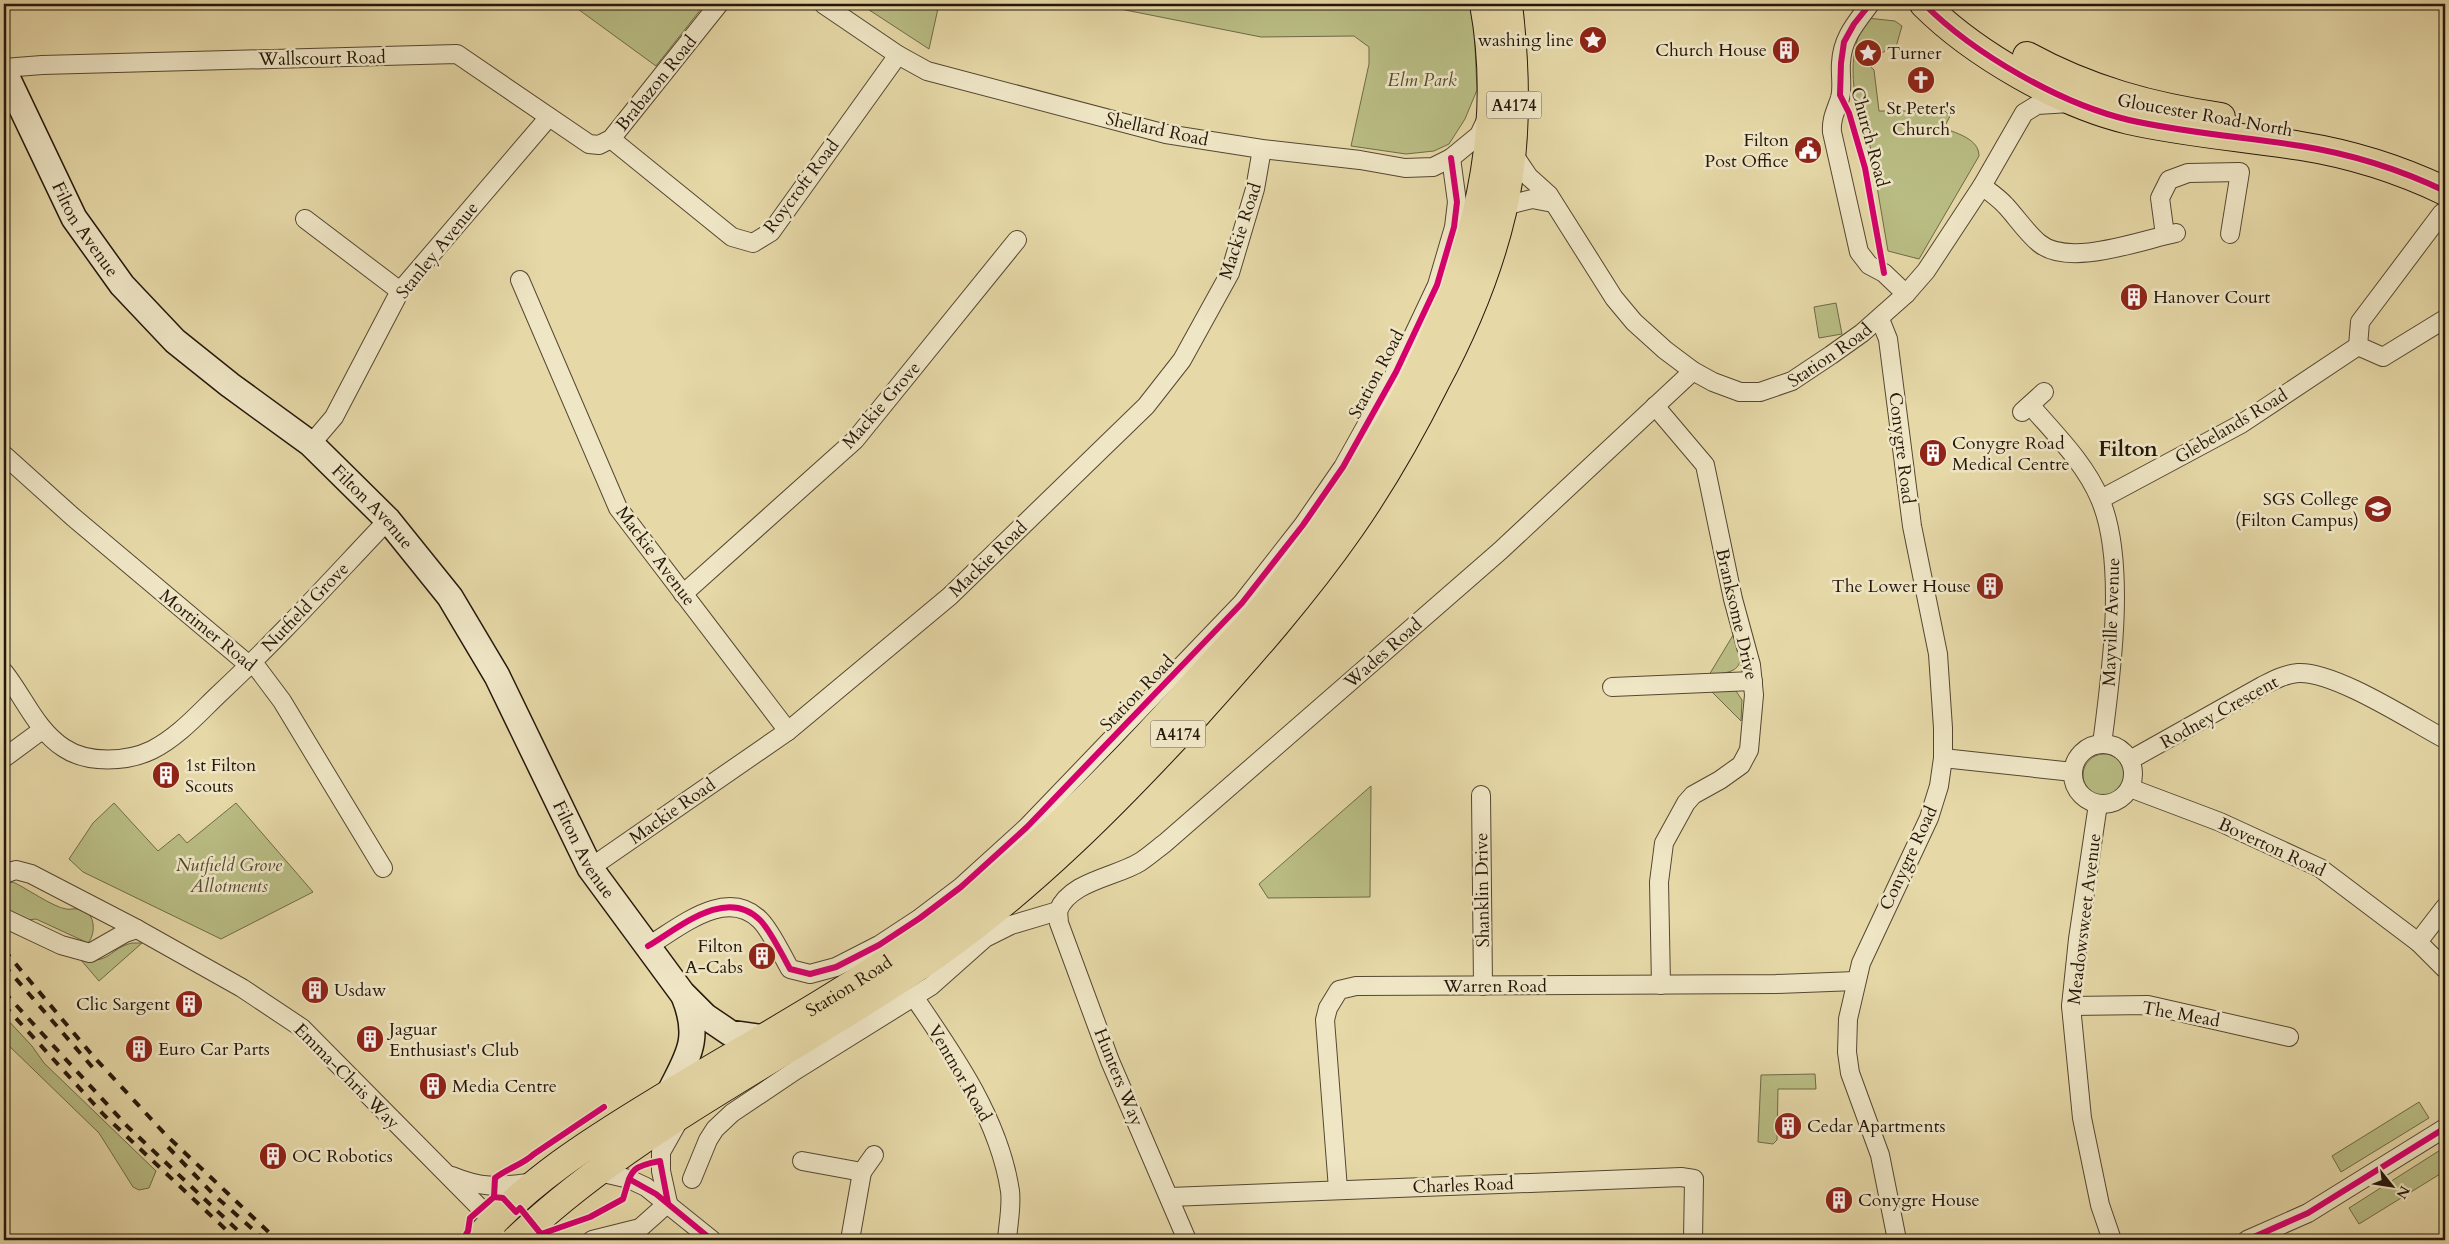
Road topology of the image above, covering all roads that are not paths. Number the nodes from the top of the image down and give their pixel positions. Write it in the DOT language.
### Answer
graph roads {
  1 [pos="719,4"];
  2 [pos="823,4"];
  3 [pos="1484,4"];
  4 [pos="1508,4"];
  5 [pos="1870,4"];
  6 [pos="1924,4"];
  7 [pos="1953,4"];
  8 [pos="898,55"];
  9 [pos="4,69"];
  10 [pos="2077,103"];
  11 [pos="1491,111"];
  12 [pos="549,117"];
  13 [pos="611,139"];
  14 [pos="1262,150"];
  15 [pos="1512,152"];
  16 [pos="1450,158"];
  17 [pos="2445,170"];
  18 [pos="1982,186"];
  19 [pos="2444,202"];
  20 [pos="1553,203"];
  21 [pos="1504,206"];
  22 [pos="305,219"];
  23 [pos="2230,234"];
  24 [pos="1017,240"];
  25 [pos="520,280"];
  26 [pos="400,291"];
  27 [pos="1906,294"];
  28 [pos="1880,319"];
  29 [pos="2445,319"];
  30 [pos="2358,346"];
  31 [pos="1693,371"];
  32 [pos="2044,392"];
  33 [pos="1655,406"];
  34 [pos="311,444"];
  35 [pos="4,455"];
  36 [pos="2100,499"];
  37 [pos="388,520"];
  38 [pos="683,594"];
  39 [pos="251,664"];
  40 [pos="4,672"];
  41 [pos="1753,681"];
  42 [pos="1612,687"];
  43 [pos="42,730"];
  44 [pos="788,731"];
  45 [pos="2445,739"];
  46 [pos="2102,744"];
  47 [pos="1943,758"];
  48 [pos="2130,760"];
  49 [pos="6,765"];
  50 [pos="2073,772"];
  51 [pos="2130,788"];
  52 [pos="1481,795"];
  53 [pos="2098,804"];
  54 [pos="383,868"];
  55 [pos="590,868"];
  56 [pos="4,874"];
  57 [pos="2445,907"];
  58 [pos="100,909"];
  59 [pos="1058,911"];
  60 [pos="4,918"];
  61 [pos="138,929"];
  62 [pos="113,939"];
  63 [pos="2418,942"];
  64 [pos="648,946"];
  65 [pos="2445,969"];
  66 [pos="1856,981"];
  67 [pos="1661,985"];
  68 [pos="1483,986"];
  69 [pos="684,996"];
  70 [pos="914,997"];
  71 [pos="2071,1006"];
  72 [pos="705,1016"];
  73 [pos="2289,1037"];
  74 [pos="764,1038"];
  75 [pos="703,1073"];
  76 [pos="676,1104"];
  77 [pos="2445,1128"];
  78 [pos="874,1155"];
  79 [pos="802,1161"];
  80 [pos="599,1172"];
  81 [pos="862,1172"];
  82 [pos="445,1173"];
  83 [pos="692,1179"];
  84 [pos="535,1182"];
  85 [pos="1338,1189"];
  86 [pos="1170,1197"];
  87 [pos="668,1203"];
  88 [pos="489,1234"];
  89 [pos="516,1240"];
  90 [pos="592,1240"];
  91 [pos="712,1240"];
  92 [pos="850,1240"];
  93 [pos="1007,1240"];
  94 [pos="1187,1240"];
  95 [pos="1693,1240"];
  96 [pos="1897,1240"];
  97 [pos="2112,1240"];
  98 [pos="2247,1240"];
  1 -- 13 [label="street, Brabazon Road"];
  2 -- 8 [label="street, Shellard Road"];
  3 -- 11 [label="main road, A4174"];
  4 -- 15 [label="main road, A4174"];
  5 -- 27 [label="street, Church Road"];
  6 -- 10 [label="main road, Gloucester Road North"];
  7 -- 17 [label="main road, Gloucester Road North"];
  8 -- 13 [label="street, Roycroft Road"];
  8 -- 14 [label="street, Shellard Road"];
  9 -- 12 [label="street, Wallscourt Road"];
  9 -- 34 [label="street, Filton Avenue"];
  10 -- 18 [label="street, Station Road"];
  10 -- 19 [label="main road, Gloucester Road North"];
  11 -- 16 [label="street, Shellard Road"];
  11 -- 74 [label="main road, Station Road / A4174"];
  12 -- 13 [label="street, Wallscourt Road"];
  12 -- 26 [label="street, Stanley Avenue"];
  14 -- 16 [label="street, Shellard Road"];
  14 -- 44 [label="street, Mackie Road"];
  15 -- 20 [label="street, Station Road"];
  15 -- 21 [label="main road, A4174"];
  16 -- 64 [label="street, Station Road"];
  18 -- 23 [label="street"];
  18 -- 27 [label="street, Station Road"];
  19 -- 30 [label="street"];
  20 -- 21 [label="street"];
  20 -- 31 [label="street, Station Road"];
  21 -- 76 [label="main road, Station Road / A4174"];
  22 -- 26 [label="street"];
  24 -- 38 [label="street, Mackie Grove"];
  25 -- 38 [label="street, Mackie Avenue"];
  26 -- 34 [label="street, Stanley Avenue"];
  27 -- 28 [label="street, Station Road"];
  28 -- 31 [label="street, Station Road"];
  28 -- 47 [label="street, Conygre Road"];
  29 -- 30 [label="street"];
  30 -- 36 [label="street, Glebelands Road"];
  31 -- 33 [label="street, Wades Road"];
  32 -- 36 [label="street, Mayville Avenue"];
  33 -- 41 [label="street, Branksome Drive"];
  33 -- 59 [label="street, Wades Road"];
  34 -- 37 [label="street, Filton Avenue"];
  35 -- 39 [label="street, Mortimer Road"];
  36 -- 46 [label="street, Mayville Avenue"];
  37 -- 39 [label="street, Nutfield Grove"];
  37 -- 55 [label="street, Filton Avenue"];
  38 -- 44 [label="street, Mackie Avenue"];
  39 -- 43 [label="street, Nutfield Grove"];
  39 -- 54 [label="street, Mortimer Road"];
  40 -- 43 [label="street, Nutfield Grove"];
  41 -- 42 [label="street"];
  41 -- 67 [label="street, Branksome Drive"];
  43 -- 49 [label="street"];
  44 -- 55 [label="street, Mackie Road"];
  45 -- 48 [label="street, Rodney Crescent"];
  46 -- 48 [label="street"];
  46 -- 50 [label="street"];
  47 -- 50 [label="street"];
  47 -- 66 [label="street, Conygre Road"];
  48 -- 51 [label="street"];
  50 -- 53 [label="street"];
  51 -- 53 [label="street"];
  51 -- 63 [label="street, Boverton Road"];
  52 -- 68 [label="street, Shanklin Drive"];
  53 -- 71 [label="street, Meadowsweet Avenue"];
  55 -- 64 [label="street, Filton Avenue"];
  56 -- 58 [label="street, Emma-Chris Way"];
  57 -- 63 [label="street"];
  58 -- 61 [label="street, Emma-Chris Way"];
  58 -- 62 [label="street"];
  59 -- 70 [label="street"];
  59 -- 86 [label="street, Hunters Way"];
  60 -- 62 [label="street"];
  61 -- 62 [label="street"];
  61 -- 82 [label="street, Emma-Chris Way"];
  63 -- 65 [label="street, Boverton Road"];
  64 -- 69 [label="street, Filton Avenue"];
  66 -- 67 [label="street, Warren Road"];
  66 -- 96 [label="street, Conygre Road"];
  67 -- 68 [label="street, Warren Road"];
  68 -- 85 [label="street, Warren Road"];
  69 -- 72 [label="street, Filton Avenue"];
  69 -- 76 [label="street, Filton Avenue"];
  70 -- 83 [label="street"];
  70 -- 93 [label="street, Ventnor Road"];
  71 -- 73 [label="street, The Mead"];
  71 -- 97 [label="street, Meadowsweet Avenue"];
  72 -- 74 [label="street, Filton Avenue"];
  72 -- 75 [label="street"];
  74 -- 75 [label="main road, Station Road / A4174"];
  75 -- 76 [label="main road, Station Road / A4174"];
  76 -- 80 [label="main road, Station Road / A4174"];
  76 -- 84 [label="main road, Station Road / A4174"];
  76 -- 87 [label="street, Filton Avenue"];
  77 -- 98 [label="street"];
  78 -- 81 [label="street"];
  79 -- 81 [label="street"];
  80 -- 87 [label="street"];
  80 -- 89 [label="main road, Station Road / A4174"];
  81 -- 92 [label="street"];
  82 -- 84 [label="street, Emma-Chris Way"];
  82 -- 88 [label="street, Emma-Chris Way"];
  84 -- 88 [label="main road, Station Road / A4174"];
  85 -- 86 [label="street, Charles Road"];
  85 -- 95 [label="street, Charles Road"];
  86 -- 94 [label="street, Hunters Way"];
  87 -- 90 [label="street"];
  87 -- 91 [label="street"];
}
